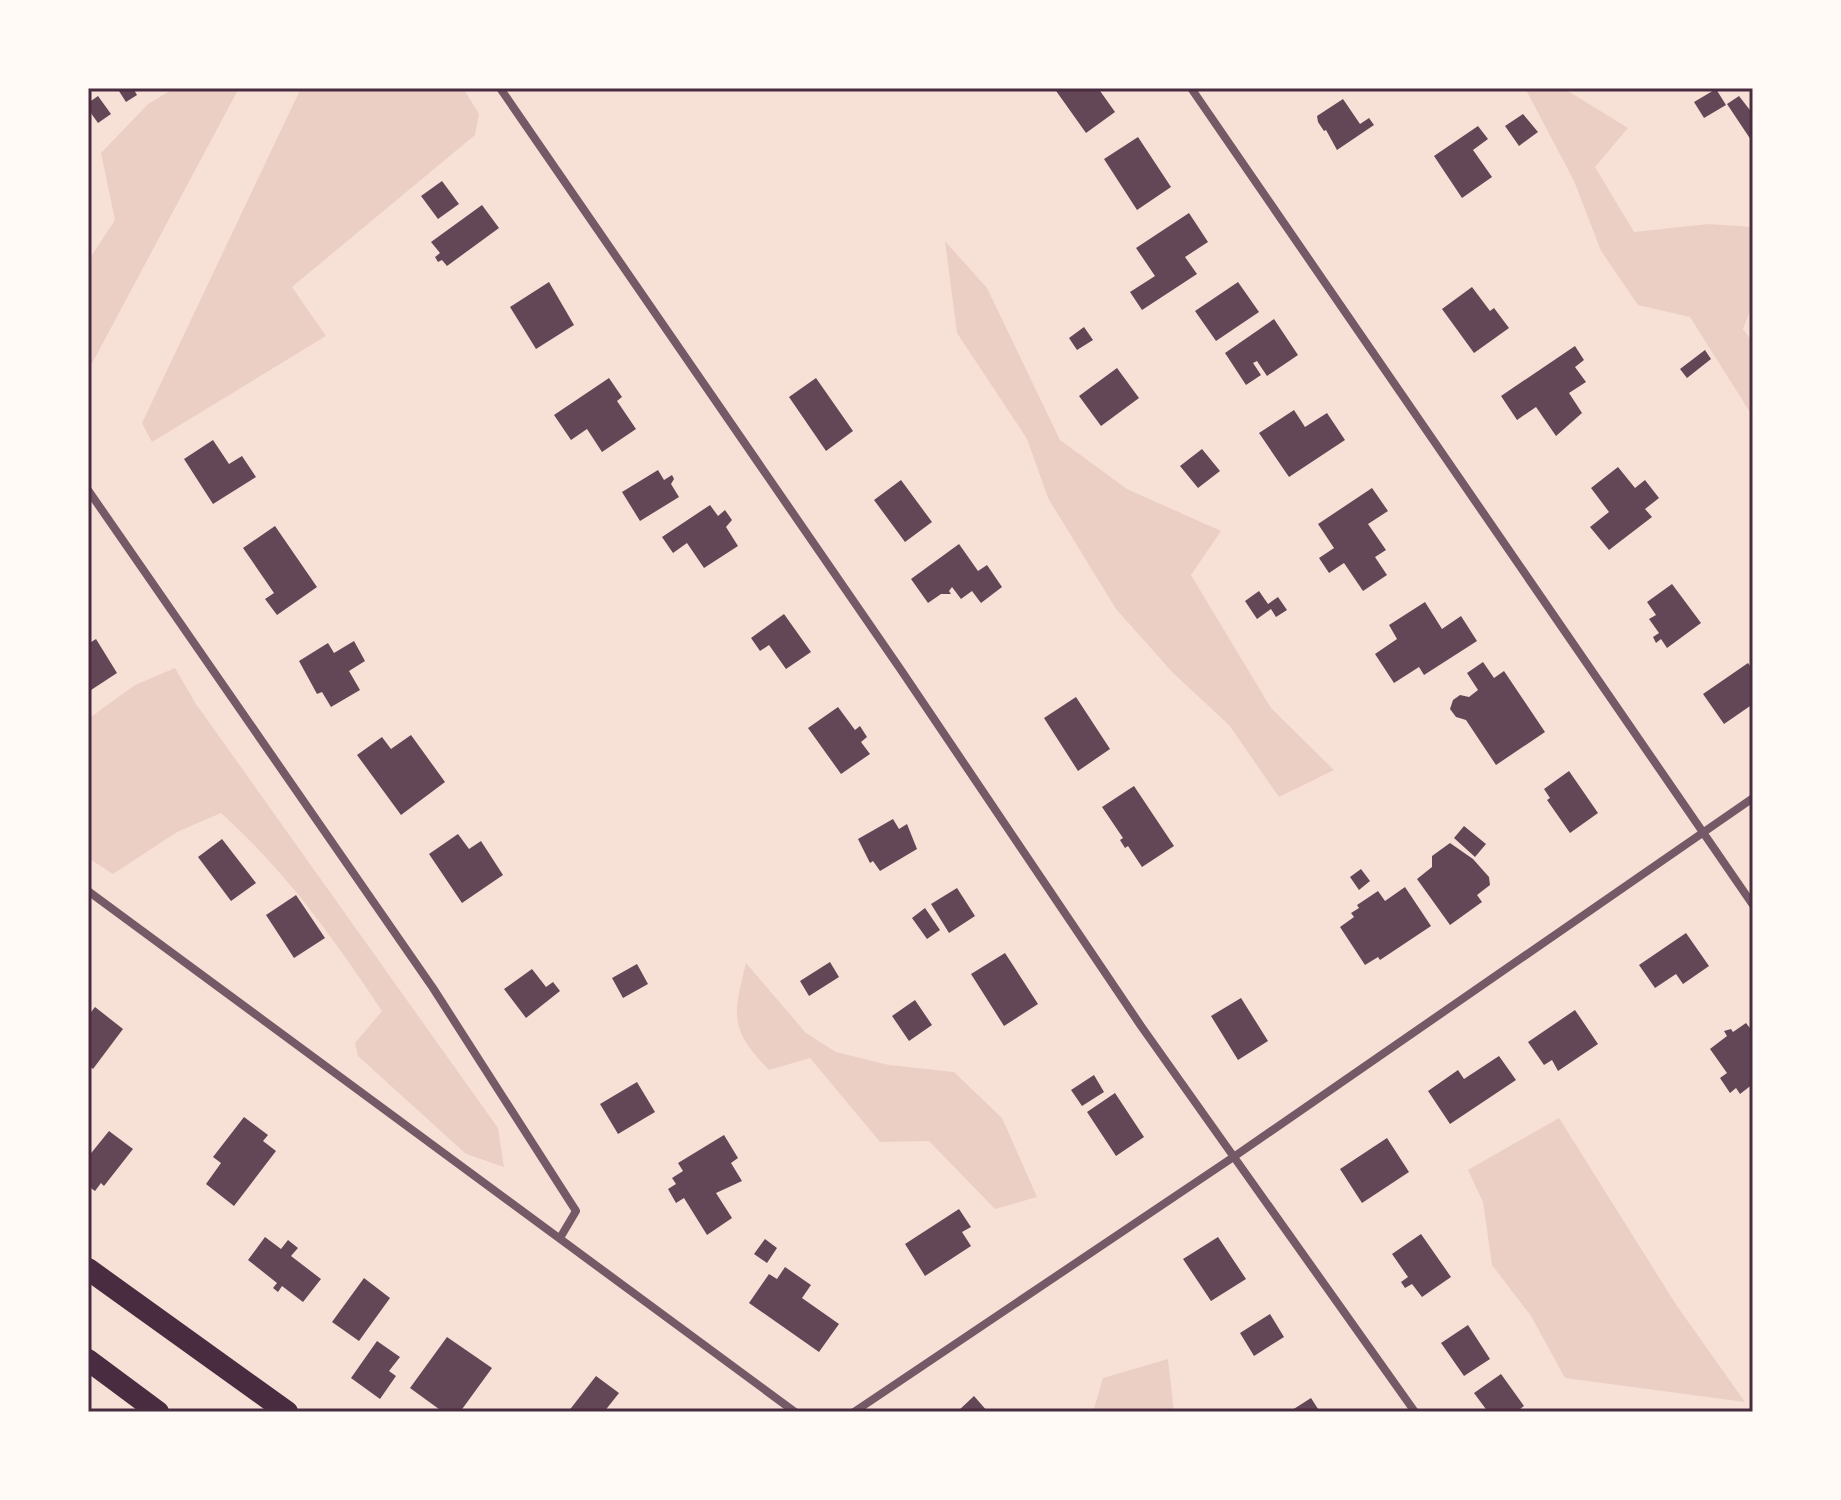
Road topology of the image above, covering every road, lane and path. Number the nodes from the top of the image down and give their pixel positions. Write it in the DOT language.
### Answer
graph roads {
  1 [pos="500,88"];
  2 [pos="1191,88"];
  3 [pos="88,490"];
  4 [pos="1753,798"];
  5 [pos="1704,832"];
  6 [pos="88,891"];
  7 [pos="1753,905"];
  8 [pos="1235,1156"];
  9 [pos="560,1238"];
  10 [pos="88,1269"];
  11 [pos="88,1360"];
  12 [pos="158,1412"];
  13 [pos="287,1412"];
  14 [pos="795,1412"];
  15 [pos="854,1412"];
  16 [pos="1415,1412"];
  1 -- 8 [label="street"];
  2 -- 5 [label="street"];
  3 -- 9 [label="street"];
  4 -- 5 [label="street"];
  5 -- 7 [label="street"];
  5 -- 8 [label="street"];
  6 -- 9 [label="street"];
  8 -- 15 [label="street"];
  8 -- 16 [label="street"];
  9 -- 14 [label="street"];
  10 -- 13 [label="highway"];
  11 -- 12 [label="highway"];
}
